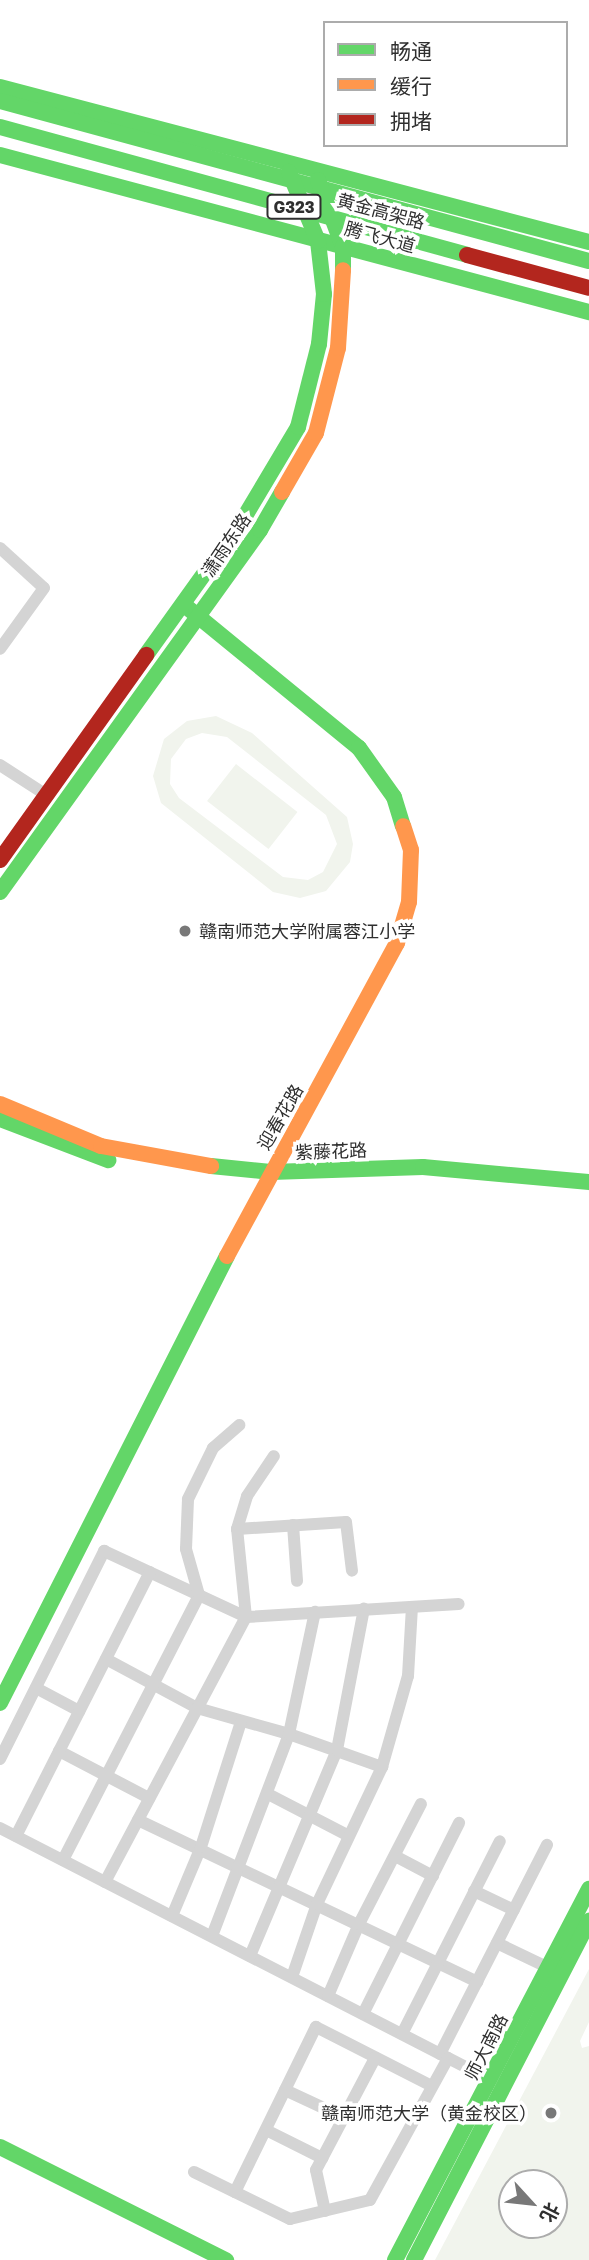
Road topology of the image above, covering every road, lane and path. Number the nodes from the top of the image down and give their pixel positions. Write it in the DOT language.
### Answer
graph roads {
  1 [pos="0,87"];
  2 [pos="0,102"];
  3 [pos="0,127"];
  4 [pos="0,155"];
  5 [pos="285,162"];
  6 [pos="314,170"];
  7 [pos="318,241"];
  8 [pos="589,242"];
  9 [pos="343,247"];
  10 [pos="589,261"];
  11 [pos="589,288"];
  12 [pos="589,312"];
  13 [pos="0,548"];
  14 [pos="183,604"];
  15 [pos="201,615"];
  16 [pos="0,649"];
  17 [pos="0,765"];
  18 [pos="48,796"];
  19 [pos="0,860"];
  20 [pos="0,892"];
  21 [pos="0,1104"];
  22 [pos="0,1119"];
  23 [pos="268,1177"];
  24 [pos="589,1182"];
  25 [pos="589,1191"];
  26 [pos="239,1425"];
  27 [pos="274,1456"];
  28 [pos="293,1525"];
  29 [pos="237,1529"];
  30 [pos="352,1571"];
  31 [pos="150,1573"];
  32 [pos="297,1581"];
  33 [pos="199,1595"];
  34 [pos="459,1604"];
  35 [pos="412,1606"];
  36 [pos="364,1609"];
  37 [pos="315,1612"];
  38 [pos="246,1617"];
  39 [pos="106,1659"];
  40 [pos="153,1684"];
  41 [pos="36,1688"];
  42 [pos="0,1703"];
  43 [pos="197,1708"];
  44 [pos="79,1711"];
  45 [pos="241,1722"];
  46 [pos="289,1734"];
  47 [pos="337,1750"];
  48 [pos="59,1751"];
  49 [pos="0,1759"];
  50 [pos="382,1767"];
  51 [pos="106,1776"];
  52 [pos="268,1794"];
  53 [pos="149,1798"];
  54 [pos="422,1804"];
  55 [pos="310,1816"];
  56 [pos="138,1819"];
  57 [pos="459,1822"];
  58 [pos="0,1828"];
  59 [pos="16,1836"];
  60 [pos="349,1836"];
  61 [pos="500,1840"];
  62 [pos="547,1845"];
  63 [pos="201,1847"];
  64 [pos="395,1856"];
  65 [pos="62,1860"];
  66 [pos="242,1867"];
  67 [pos="432,1876"];
  68 [pos="106,1882"];
  69 [pos="280,1886"];
  70 [pos="589,1889"];
  71 [pos="474,1891"];
  72 [pos="317,1904"];
  73 [pos="514,1910"];
  74 [pos="172,1916"];
  75 [pos="589,1921"];
  76 [pos="359,1924"];
  77 [pos="212,1936"];
  78 [pos="398,1943"];
  79 [pos="497,1943"];
  80 [pos="250,1956"];
  81 [pos="438,1963"];
  82 [pos="549,1968"];
  83 [pos="292,1977"];
  84 [pos="477,1982"];
  85 [pos="328,1996"];
  86 [pos="363,2014"];
  87 [pos="402,2034"];
  88 [pos="444,2055"];
  89 [pos="375,2058"];
  90 [pos="491,2080"];
  91 [pos="432,2086"];
  92 [pos="285,2090"];
  93 [pos="344,2117"];
  94 [pos="265,2130"];
  95 [pos="0,2147"];
  96 [pos="322,2158"];
  97 [pos="194,2172"];
  98 [pos="235,2192"];
  99 [pos="325,2211"];
  100 [pos="226,2260"];
  101 [pos="395,2260"];
  102 [pos="414,2260"];
  1 -- 5 [label="main road"];
  2 -- 10 [label="main road, 黄金高架路 / G323"];
  3 -- 11 [label="main road, 黄金高架路 / G323"];
  4 -- 7 [label="main road, 腾飞大道"];
  5 -- 6 [label="main road"];
  5 -- 7 [label="main road, 潇雨东路"];
  6 -- 8 [label="main road"];
  6 -- 9 [label="main road, 潇雨东路"];
  7 -- 9 [label="main road, 腾飞大道"];
  7 -- 14 [label="main road, 潇雨东路"];
  9 -- 12 [label="main road, 腾飞大道"];
  9 -- 15 [label="main road, 潇雨东路"];
  13 -- 16 [label="street"];
  14 -- 15 [label="main road, 迎春花路"];
  14 -- 18 [label="main road, 潇雨东路"];
  15 -- 20 [label="main road, 潇雨东路"];
  15 -- 23 [label="main road, 迎春花路"];
  17 -- 18 [label="street"];
  18 -- 19 [label="main road, 潇雨东路"];
  21 -- 23 [label="main road, 紫藤花路"];
  22 -- 23 [label="main road, 紫藤花路"];
  23 -- 24 [label="main road, 紫藤花路"];
  23 -- 25 [label="main road, 紫藤花路"];
  23 -- 42 [label="main road, 迎春花路"];
  26 -- 33 [label="street"];
  27 -- 29 [label="street"];
  28 -- 29 [label="street"];
  28 -- 30 [label="street"];
  28 -- 32 [label="street"];
  29 -- 38 [label="street"];
  31 -- 33 [label="street"];
  31 -- 39 [label="street"];
  31 -- 41 [label="street"];
  33 -- 38 [label="street"];
  33 -- 40 [label="street"];
  34 -- 35 [label="street"];
  35 -- 36 [label="street"];
  35 -- 50 [label="street"];
  36 -- 37 [label="street"];
  36 -- 47 [label="street"];
  37 -- 38 [label="street"];
  37 -- 46 [label="street"];
  38 -- 43 [label="street"];
  39 -- 40 [label="street"];
  39 -- 44 [label="street"];
  40 -- 43 [label="street"];
  40 -- 51 [label="street"];
  41 -- 44 [label="street"];
  41 -- 49 [label="street"];
  43 -- 45 [label="street"];
  43 -- 53 [label="street"];
  44 -- 48 [label="street"];
  45 -- 46 [label="street"];
  45 -- 63 [label="street"];
  46 -- 47 [label="street"];
  46 -- 52 [label="street"];
  47 -- 50 [label="street"];
  47 -- 55 [label="street"];
  48 -- 51 [label="street"];
  48 -- 59 [label="street"];
  50 -- 60 [label="street"];
  51 -- 53 [label="street"];
  51 -- 65 [label="street"];
  52 -- 55 [label="street"];
  52 -- 66 [label="street"];
  53 -- 56 [label="street"];
  54 -- 64 [label="street"];
  55 -- 60 [label="street"];
  55 -- 69 [label="street"];
  56 -- 63 [label="street"];
  56 -- 68 [label="street"];
  57 -- 67 [label="street"];
  58 -- 59 [label="street"];
  59 -- 65 [label="street"];
  60 -- 72 [label="street"];
  61 -- 71 [label="street"];
  62 -- 73 [label="street"];
  63 -- 66 [label="street"];
  63 -- 74 [label="street"];
  64 -- 67 [label="street"];
  64 -- 76 [label="street"];
  65 -- 68 [label="street"];
  66 -- 69 [label="street"];
  66 -- 77 [label="street"];
  67 -- 78 [label="street"];
  68 -- 74 [label="street"];
  69 -- 72 [label="street"];
  69 -- 80 [label="street"];
  70 -- 82 [label="main road, 师大南路"];
  71 -- 73 [label="street"];
  71 -- 81 [label="street"];
  72 -- 76 [label="street"];
  72 -- 83 [label="street"];
  73 -- 79 [label="street"];
  74 -- 77 [label="street"];
  75 -- 102 [label="main road, 师大南路"];
  76 -- 78 [label="street"];
  76 -- 85 [label="street"];
  77 -- 80 [label="street"];
  78 -- 81 [label="street"];
  78 -- 86 [label="street"];
  79 -- 82 [label="street"];
  79 -- 84 [label="street"];
  80 -- 83 [label="street"];
  81 -- 84 [label="street"];
  81 -- 87 [label="street"];
  82 -- 90 [label="main road, 师大南路"];
  83 -- 85 [label="street"];
  84 -- 88 [label="street"];
  85 -- 86 [label="street"];
  86 -- 87 [label="street"];
  87 -- 88 [label="street"];
  88 -- 90 [label="street"];
  88 -- 91 [label="street"];
  89 -- 91 [label="street"];
  89 -- 92 [label="street"];
  89 -- 93 [label="street"];
  90 -- 101 [label="main road, 师大南路"];
  91 -- 99 [label="street"];
  92 -- 93 [label="street"];
  92 -- 94 [label="street"];
  93 -- 96 [label="street"];
  94 -- 96 [label="street"];
  94 -- 98 [label="street"];
  95 -- 100 [label="main road"];
  96 -- 99 [label="street"];
  97 -- 98 [label="street"];
  98 -- 99 [label="street"];
}
